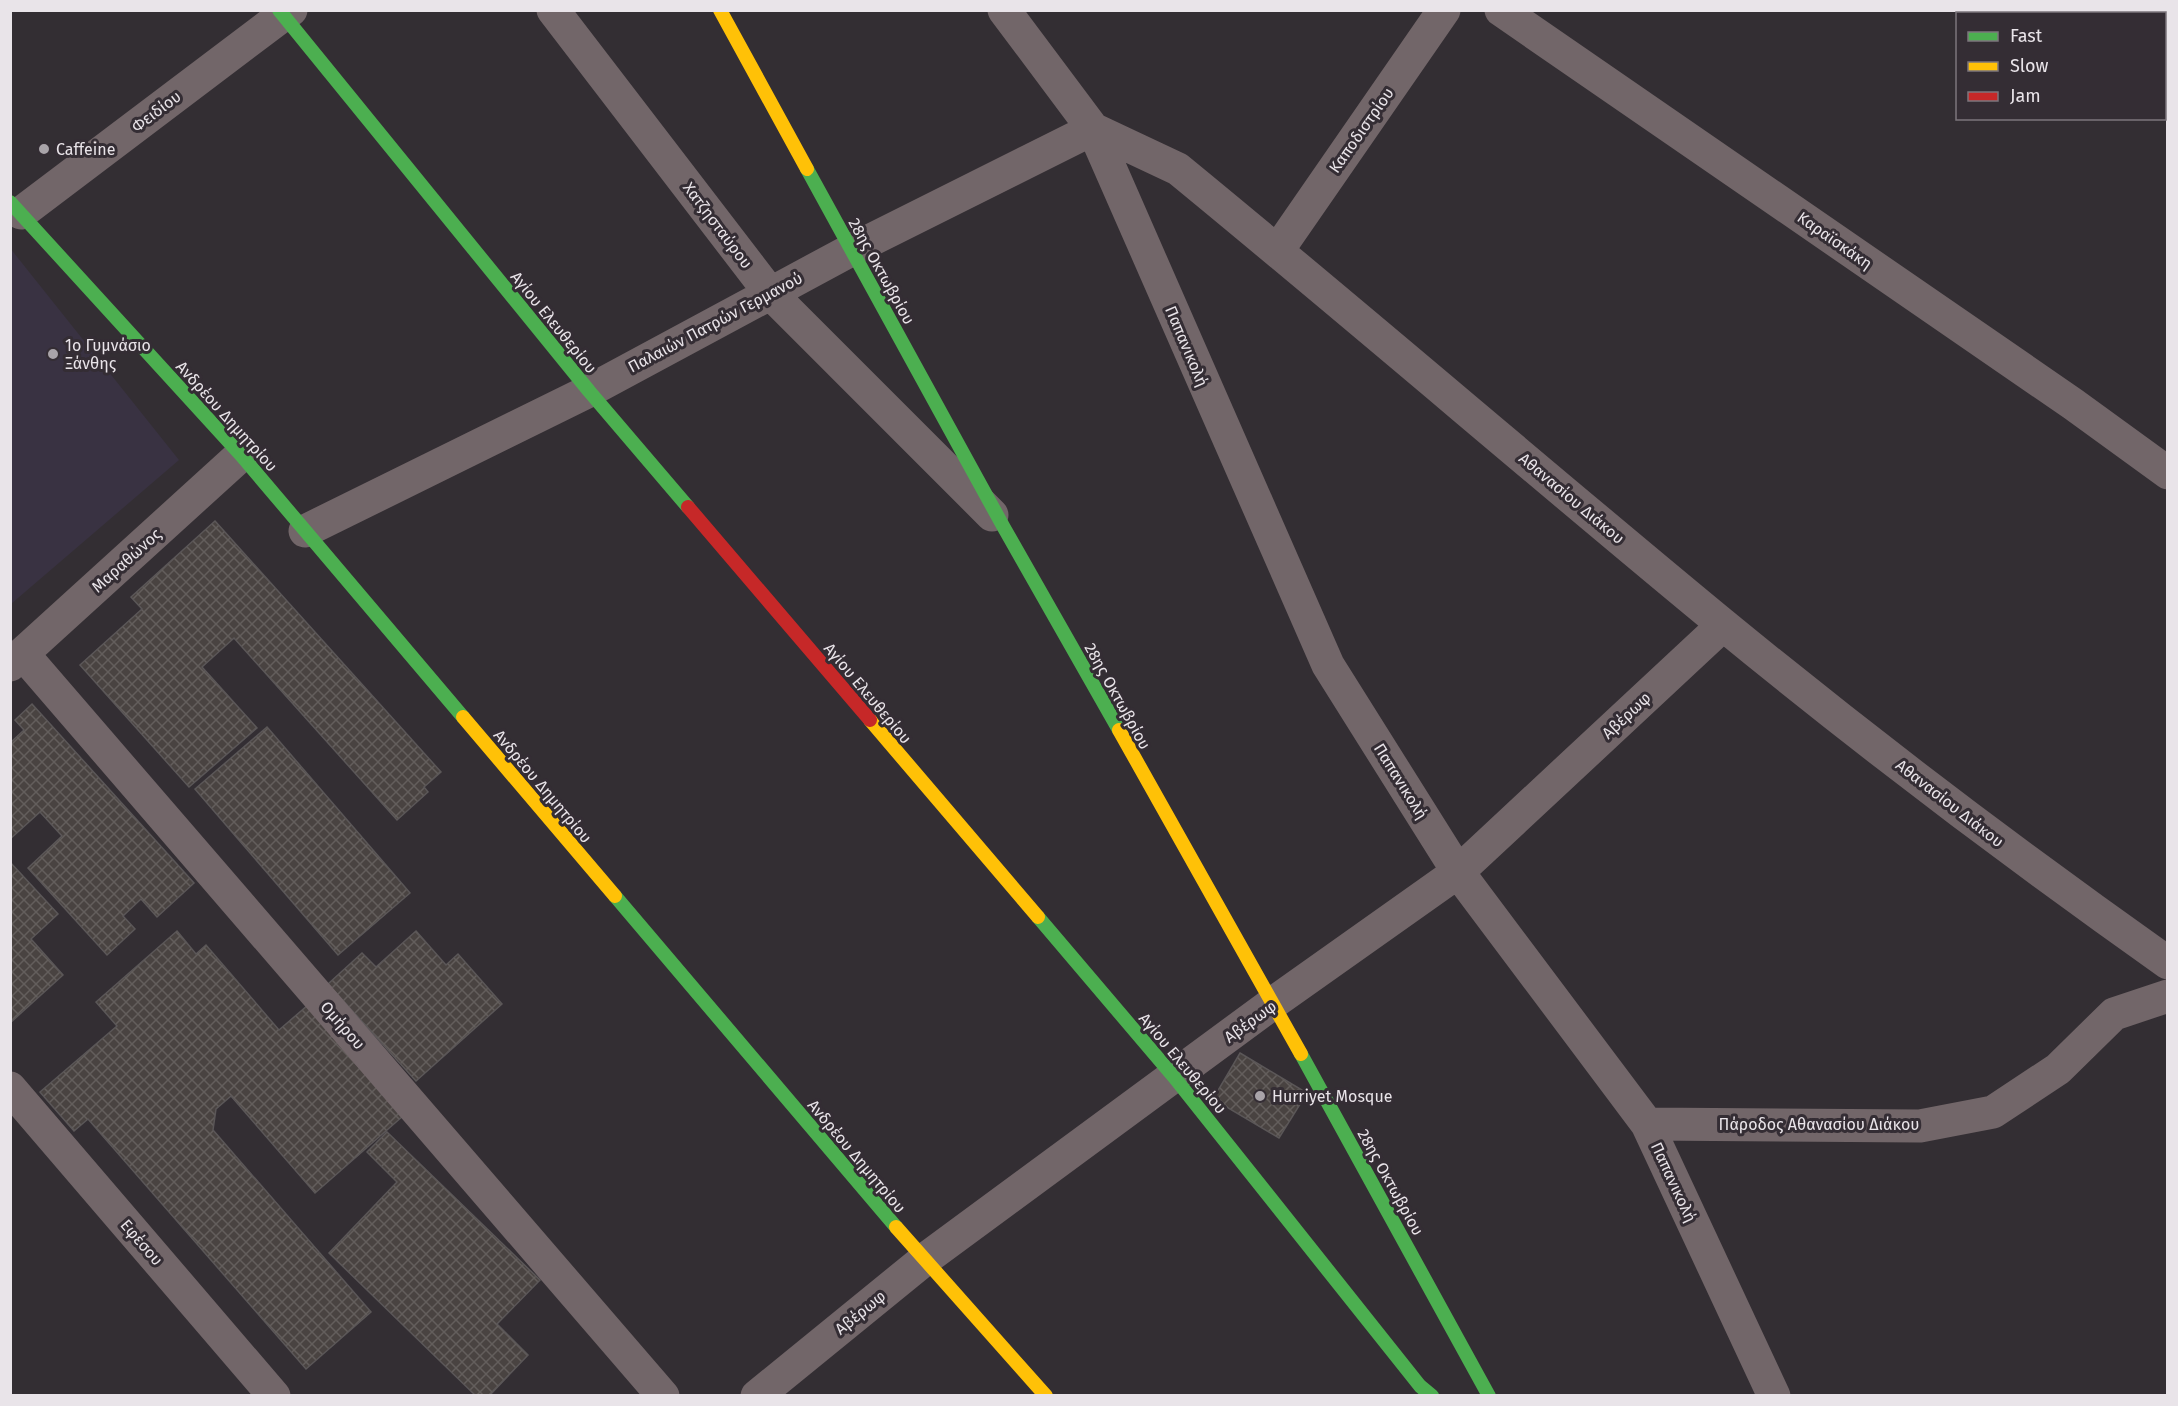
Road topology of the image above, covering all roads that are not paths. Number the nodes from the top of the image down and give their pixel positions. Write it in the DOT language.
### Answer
graph roads {
  1 [pos="553,10"];
  2 [pos="720,10"];
  3 [pos="1004,10"];
  4 [pos="1444,10"];
  5 [pos="1501,10"];
  6 [pos="284,12"];
  7 [pos="1093,129"];
  8 [pos="16,207"];
  9 [pos="851,250"];
  10 [pos="1278,250"];
  11 [pos="770,293"];
  12 [pos="589,391"];
  13 [pos="241,455"];
  14 [pos="2168,472"];
  15 [pos="1003,526"];
  16 [pos="305,531"];
  17 [pos="1723,625"];
  18 [pos="17,660"];
  19 [pos="1458,872"];
  20 [pos="2168,963"];
  21 [pos="2168,996"];
  22 [pos="1273,1003"];
  23 [pos="1174,1077"];
  24 [pos="10,1088"];
  25 [pos="1647,1124"];
  26 [pos="924,1260"];
  27 [pos="274,1395"];
  28 [pos="663,1395"];
  29 [pos="757,1395"];
  30 [pos="1046,1395"];
  31 [pos="1432,1395"];
  32 [pos="1490,1395"];
  33 [pos="1774,1395"];
  1 -- 11 [label="street, Χατζησταύρου"];
  2 -- 9 [label="main road, 28ης Οκτωβρίου"];
  3 -- 7 [label="street, Αθανασίου Διάκου"];
  4 -- 10 [label="street, Καποδιστρίου"];
  5 -- 14 [label="street, Καραϊσκάκη"];
  6 -- 8 [label="street, Φειδίου"];
  6 -- 12 [label="main road, Αγίου Ελευθερίου"];
  7 -- 9 [label="street, Παλαιών Πατρών Γερμανού"];
  7 -- 10 [label="street, Αθανασίου Διάκου"];
  7 -- 19 [label="street, Παπανικολή"];
  8 -- 13 [label="main road, Ανδρέου Δημητρίου"];
  9 -- 11 [label="street, Παλαιών Πατρών Γερμανού"];
  9 -- 15 [label="main road, 28ης Οκτωβρίου"];
  10 -- 17 [label="street, Αθανασίου Διάκου"];
  11 -- 12 [label="street, Παλαιών Πατρών Γερμανού"];
  11 -- 15 [label="street, Χατζησταύρου"];
  12 -- 16 [label="street, Παλαιών Πατρών Γερμανού"];
  12 -- 23 [label="main road, Αγίου Ελευθερίου"];
  13 -- 16 [label="main road, Ανδρέου Δημητρίου"];
  13 -- 18 [label="street, Μαραθώνος"];
  15 -- 22 [label="main road, 28ης Οκτωβρίου"];
  16 -- 26 [label="main road, Ανδρέου Δημητρίου"];
  17 -- 19 [label="street, Αβέρωφ"];
  17 -- 20 [label="street, Αθανασίου Διάκου"];
  18 -- 28 [label="street, Ομήρου"];
  19 -- 22 [label="street, Αβέρωφ"];
  19 -- 25 [label="street, Παπανικολή"];
  21 -- 25 [label="street, Πάροδος Αθανασίου Διάκου"];
  22 -- 23 [label="street, Αβέρωφ"];
  22 -- 32 [label="main road, 28ης Οκτωβρίου"];
  23 -- 26 [label="street, Αβέρωφ"];
  23 -- 31 [label="main road, Αγίου Ελευθερίου"];
  24 -- 27 [label="street, Εφέσου"];
  25 -- 33 [label="street, Παπανικολή"];
  26 -- 29 [label="street, Αβέρωφ"];
  26 -- 30 [label="main road, Ανδρέου Δημητρίου"];
}
